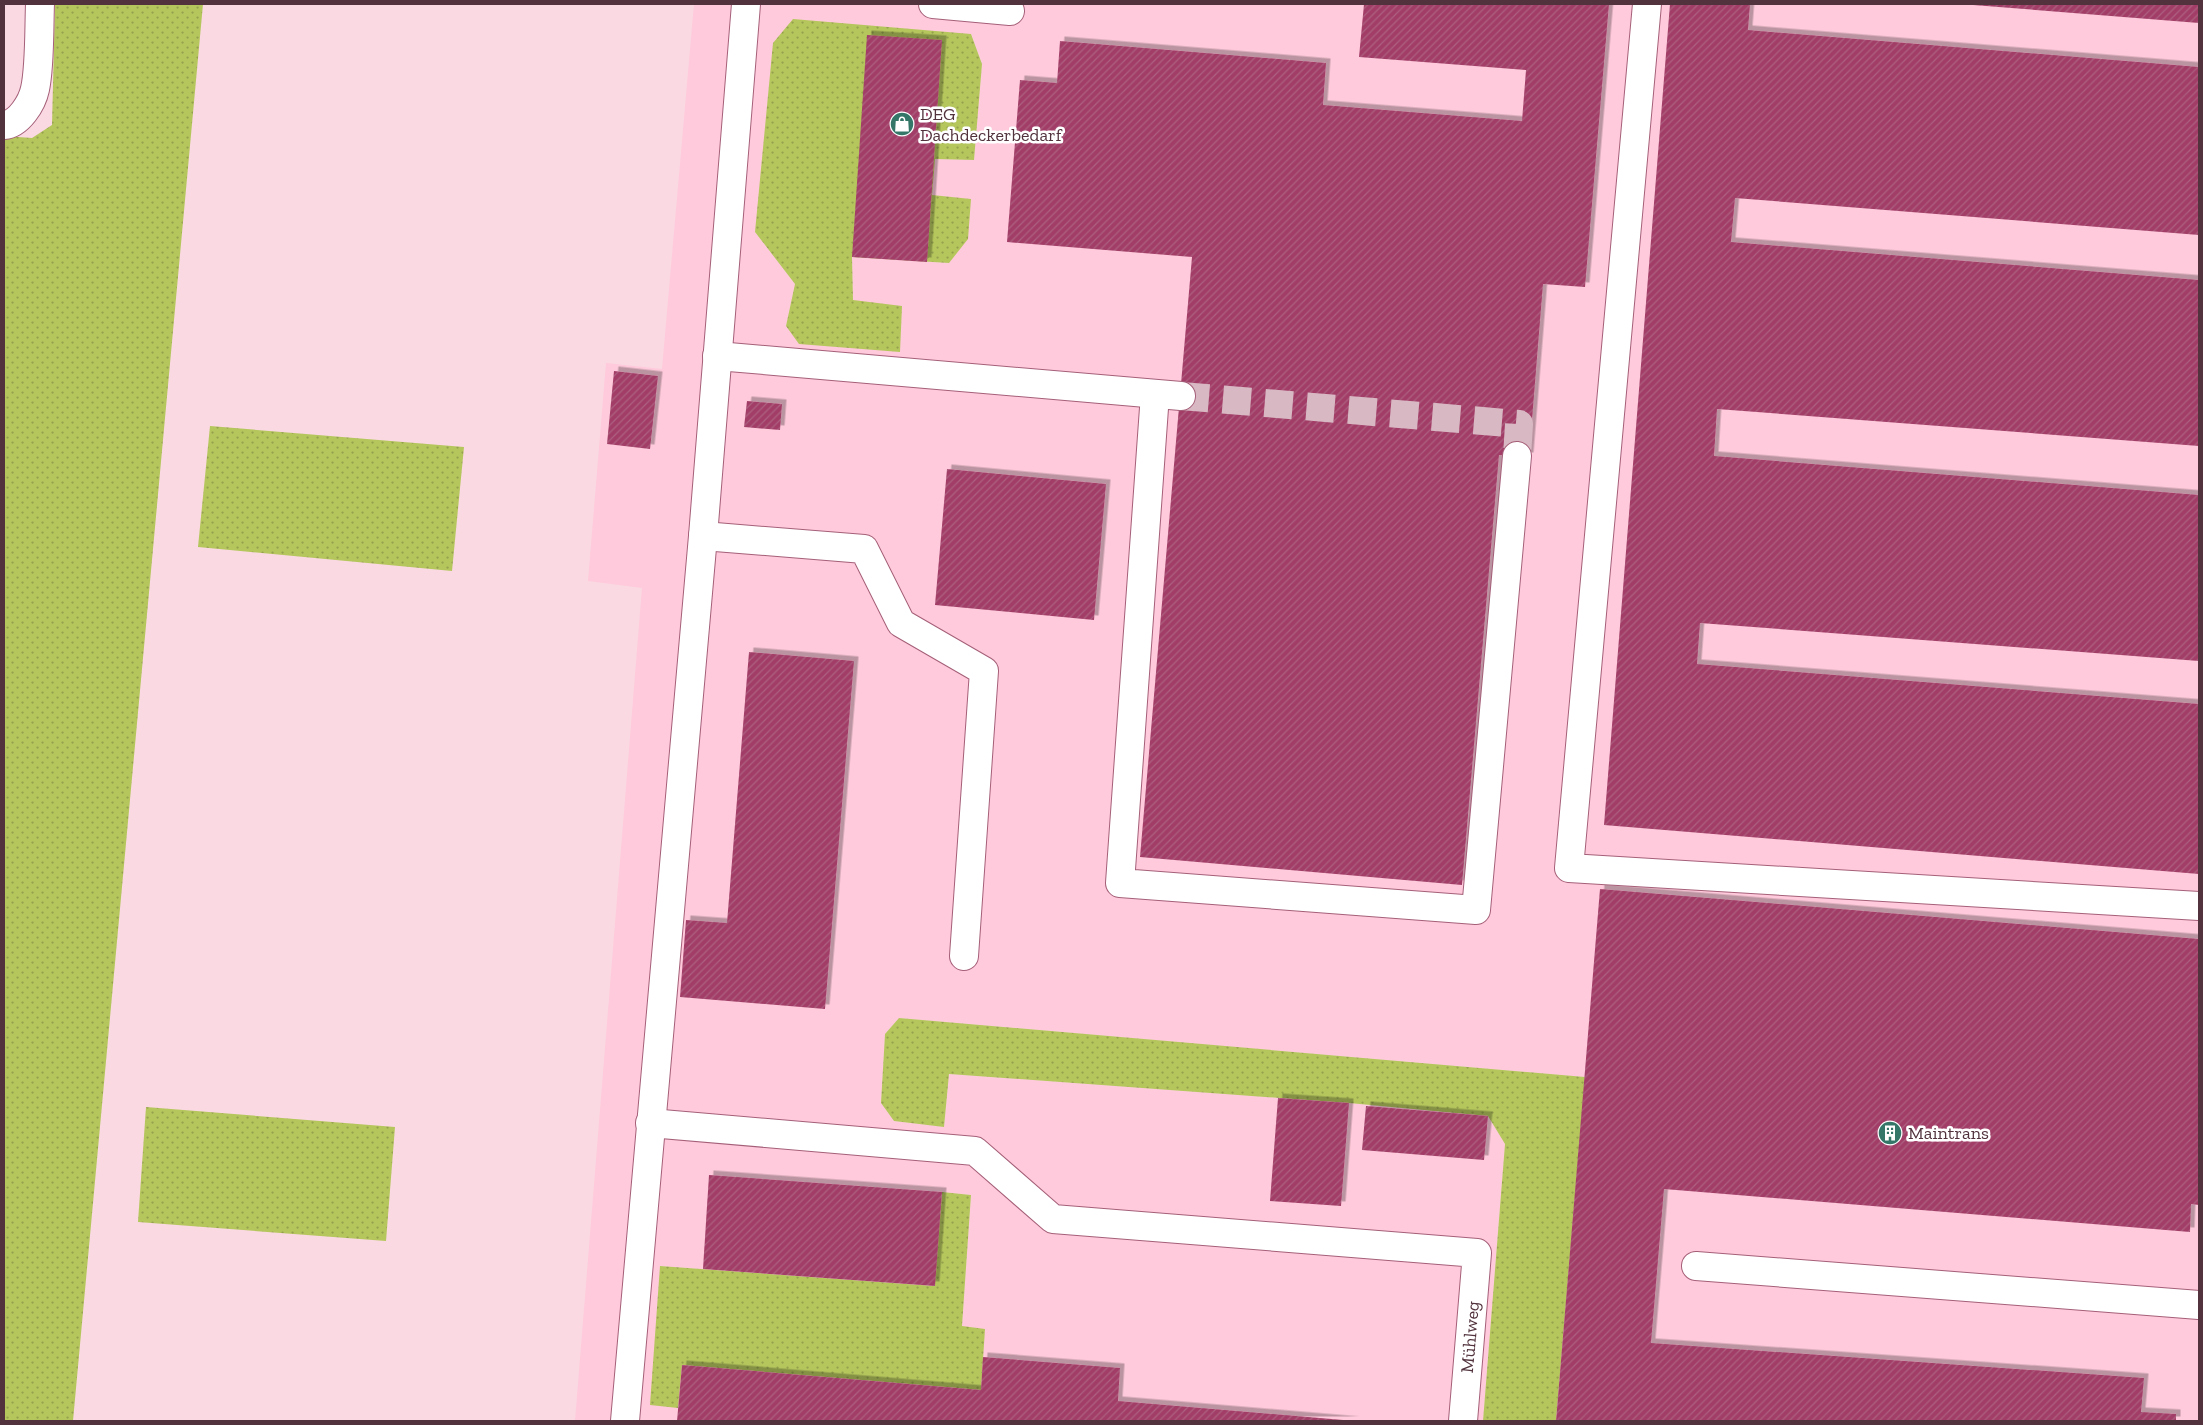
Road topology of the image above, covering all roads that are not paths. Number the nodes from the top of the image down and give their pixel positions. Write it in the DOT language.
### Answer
graph roads {
  1 [pos="40,4"];
  2 [pos="746,4"];
  3 [pos="934,4"];
  4 [pos="1647,4"];
  5 [pos="1010,11"];
  6 [pos="4,125"];
  7 [pos="717,356"];
  8 [pos="1517,456"];
  9 [pos="703,536"];
  10 [pos="2199,906"];
  11 [pos="964,956"];
  12 [pos="650,1123"];
  13 [pos="1696,1266"];
  14 [pos="2199,1305"];
  15 [pos="625,1421"];
  16 [pos="1463,1421"];
  1 -- 6 [label="lane"];
  2 -- 7 [label="lane"];
  3 -- 5 [label="lane"];
  4 -- 10 [label="lane"];
  7 -- 8 [label="lane"];
  7 -- 9 [label="lane"];
  9 -- 11 [label="lane"];
  9 -- 12 [label="lane"];
  12 -- 15 [label="lane"];
  12 -- 16 [label="lane, Mühlweg"];
  13 -- 14 [label="lane"];
}
